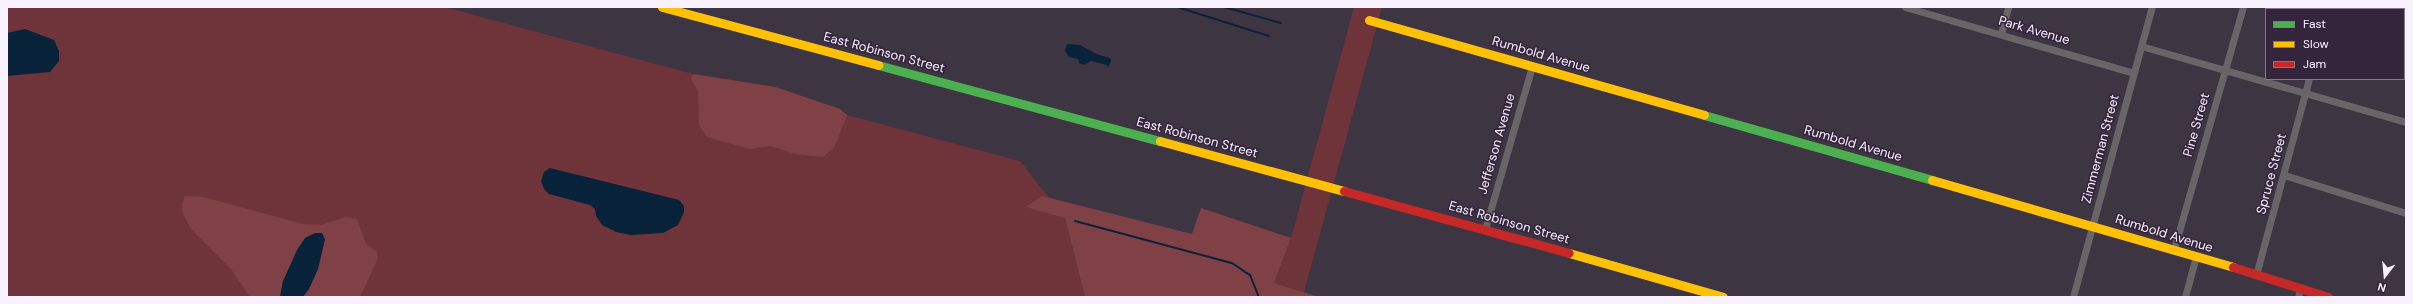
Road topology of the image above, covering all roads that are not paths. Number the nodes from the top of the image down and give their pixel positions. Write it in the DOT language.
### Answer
graph roads {
  1 [pos="662,7"];
  2 [pos="1905,7"];
  3 [pos="2008,7"];
  4 [pos="2152,7"];
  5 [pos="2243,7"];
  6 [pos="1369,20"];
  7 [pos="2001,34"];
  8 [pos="2141,46"];
  9 [pos="1532,66"];
  10 [pos="2225,69"];
  11 [pos="2133,73"];
  12 [pos="2309,80"];
  13 [pos="2306,92"];
  14 [pos="2406,122"];
  15 [pos="2284,175"];
  16 [pos="2406,213"];
  17 [pos="2092,226"];
  18 [pos="1485,229"];
  19 [pos="2174,249"];
  20 [pos="2196,256"];
  21 [pos="2256,275"];
  22 [pos="2299,293"];
  23 [pos="1724,297"];
  24 [pos="2073,297"];
  25 [pos="2185,297"];
  26 [pos="2328,297"];
  1 -- 18 [label="street, East Robinson Street"];
  2 -- 7 [label="street, Park Avenue"];
  3 -- 7 [label="street"];
  4 -- 8 [label="street, Zimmerman Street"];
  5 -- 10 [label="street, Pine Street"];
  6 -- 9 [label="street, Rumbold Avenue"];
  7 -- 11 [label="street, Park Avenue"];
  8 -- 10 [label="street"];
  8 -- 11 [label="street, Zimmerman Street"];
  9 -- 17 [label="street, Rumbold Avenue"];
  9 -- 18 [label="street, Jefferson Avenue"];
  10 -- 13 [label="street"];
  10 -- 19 [label="street, Pine Street"];
  11 -- 17 [label="street, Zimmerman Street"];
  12 -- 13 [label="street, Spruce Street"];
  13 -- 14 [label="street"];
  13 -- 15 [label="street, Spruce Street"];
  15 -- 16 [label="street"];
  15 -- 21 [label="street, Spruce Street"];
  17 -- 19 [label="street, Rumbold Avenue"];
  17 -- 24 [label="street, Zimmerman Street"];
  18 -- 23 [label="street, East Robinson Street"];
  19 -- 20 [label="street, Rumbold Avenue"];
  20 -- 21 [label="street, Rumbold Avenue"];
  20 -- 25 [label="street"];
  21 -- 22 [label="street, Rumbold Avenue"];
  22 -- 26 [label="street, Rumbold Avenue"];
}
